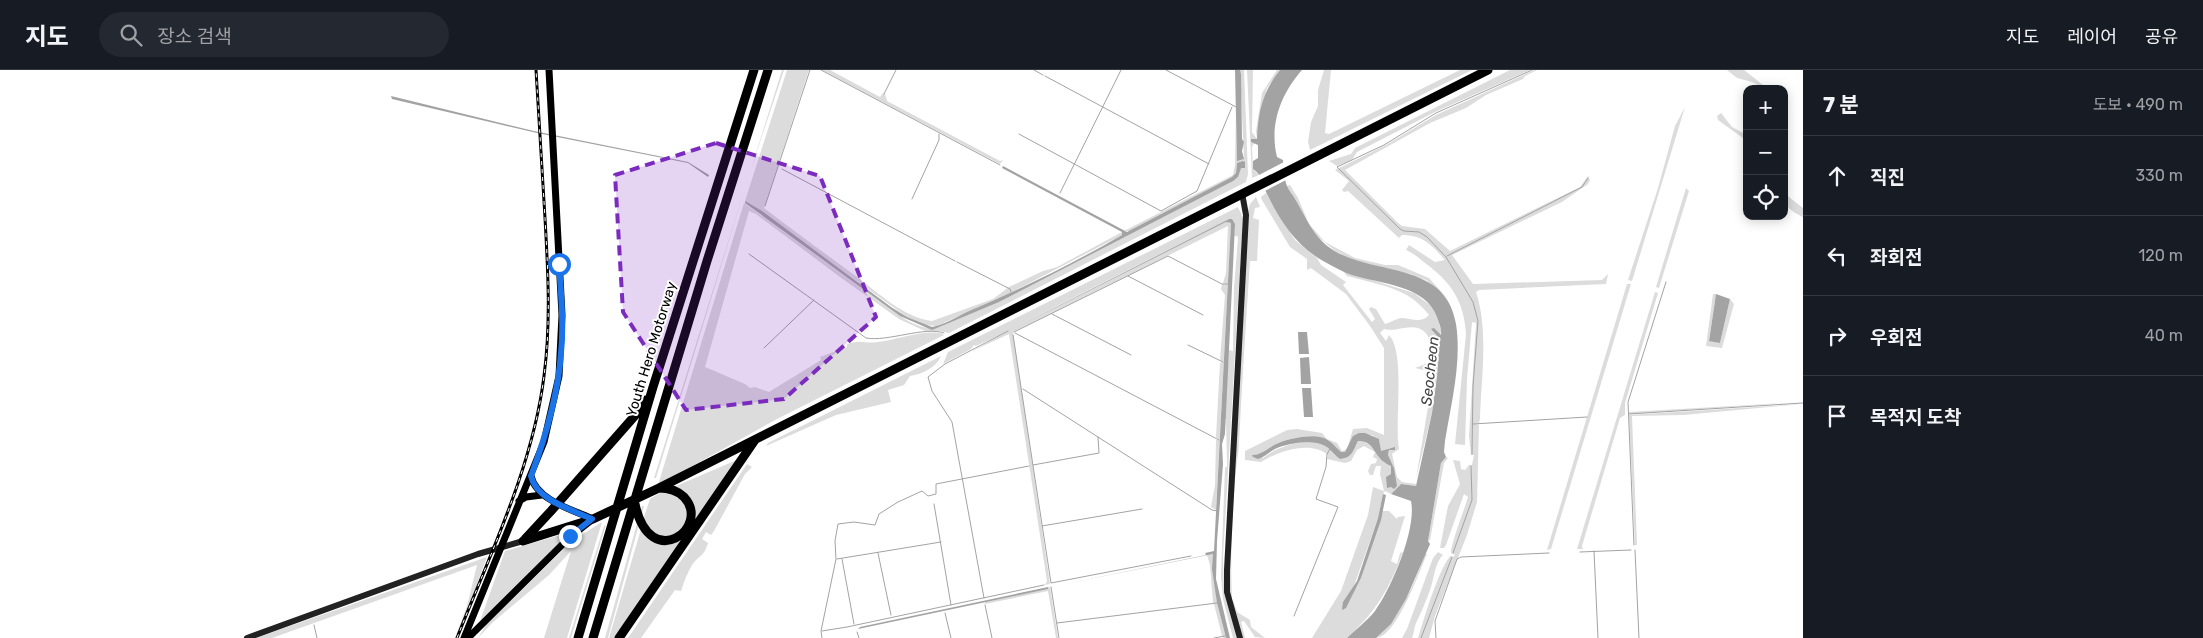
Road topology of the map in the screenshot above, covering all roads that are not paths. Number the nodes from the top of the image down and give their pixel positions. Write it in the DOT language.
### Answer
graph roads {
  1 [pos="549,70"];
  2 [pos="754,70"];
  3 [pos="768,70"];
  4 [pos="1488,70"];
  5 [pos="1242,193"];
  6 [pos="653,387"];
  7 [pos="756,439"];
  8 [pos="531,476"];
  9 [pos="659,488"];
  10 [pos="542,495"];
  11 [pos="519,501"];
  12 [pos="634,507"];
  13 [pos="592,519"];
  14 [pos="523,541"];
  15 [pos="247,638"];
  16 [pos="466,638"];
  17 [pos="578,638"];
  18 [pos="593,638"];
  19 [pos="619,638"];
  20 [pos="1240,638"];
  1 -- 8 [label="main road"];
  2 -- 6 [label="highway, Youth Hero Motorway"];
  3 -- 12 [label="highway, Youth Hero Motorway"];
  4 -- 5 [label="highway"];
  5 -- 7 [label="highway"];
  5 -- 20 [label="street"];
  6 -- 14 [label="highway"];
  6 -- 17 [label="highway, Youth Hero Motorway"];
  7 -- 9 [label="highway"];
  7 -- 19 [label="highway"];
  8 -- 10 [label="main road"];
  8 -- 11 [label="main road"];
  9 -- 12 [label="highway"];
  9 -- 13 [label="highway"];
  10 -- 11 [label="main road"];
  10 -- 13 [label="main road"];
  11 -- 16 [label="main road"];
  12 -- 18 [label="highway, Youth Hero Motorway"];
  13 -- 14 [label="highway"];
  13 -- 16 [label="main road"];
  14 -- 15 [label="street"];
}
